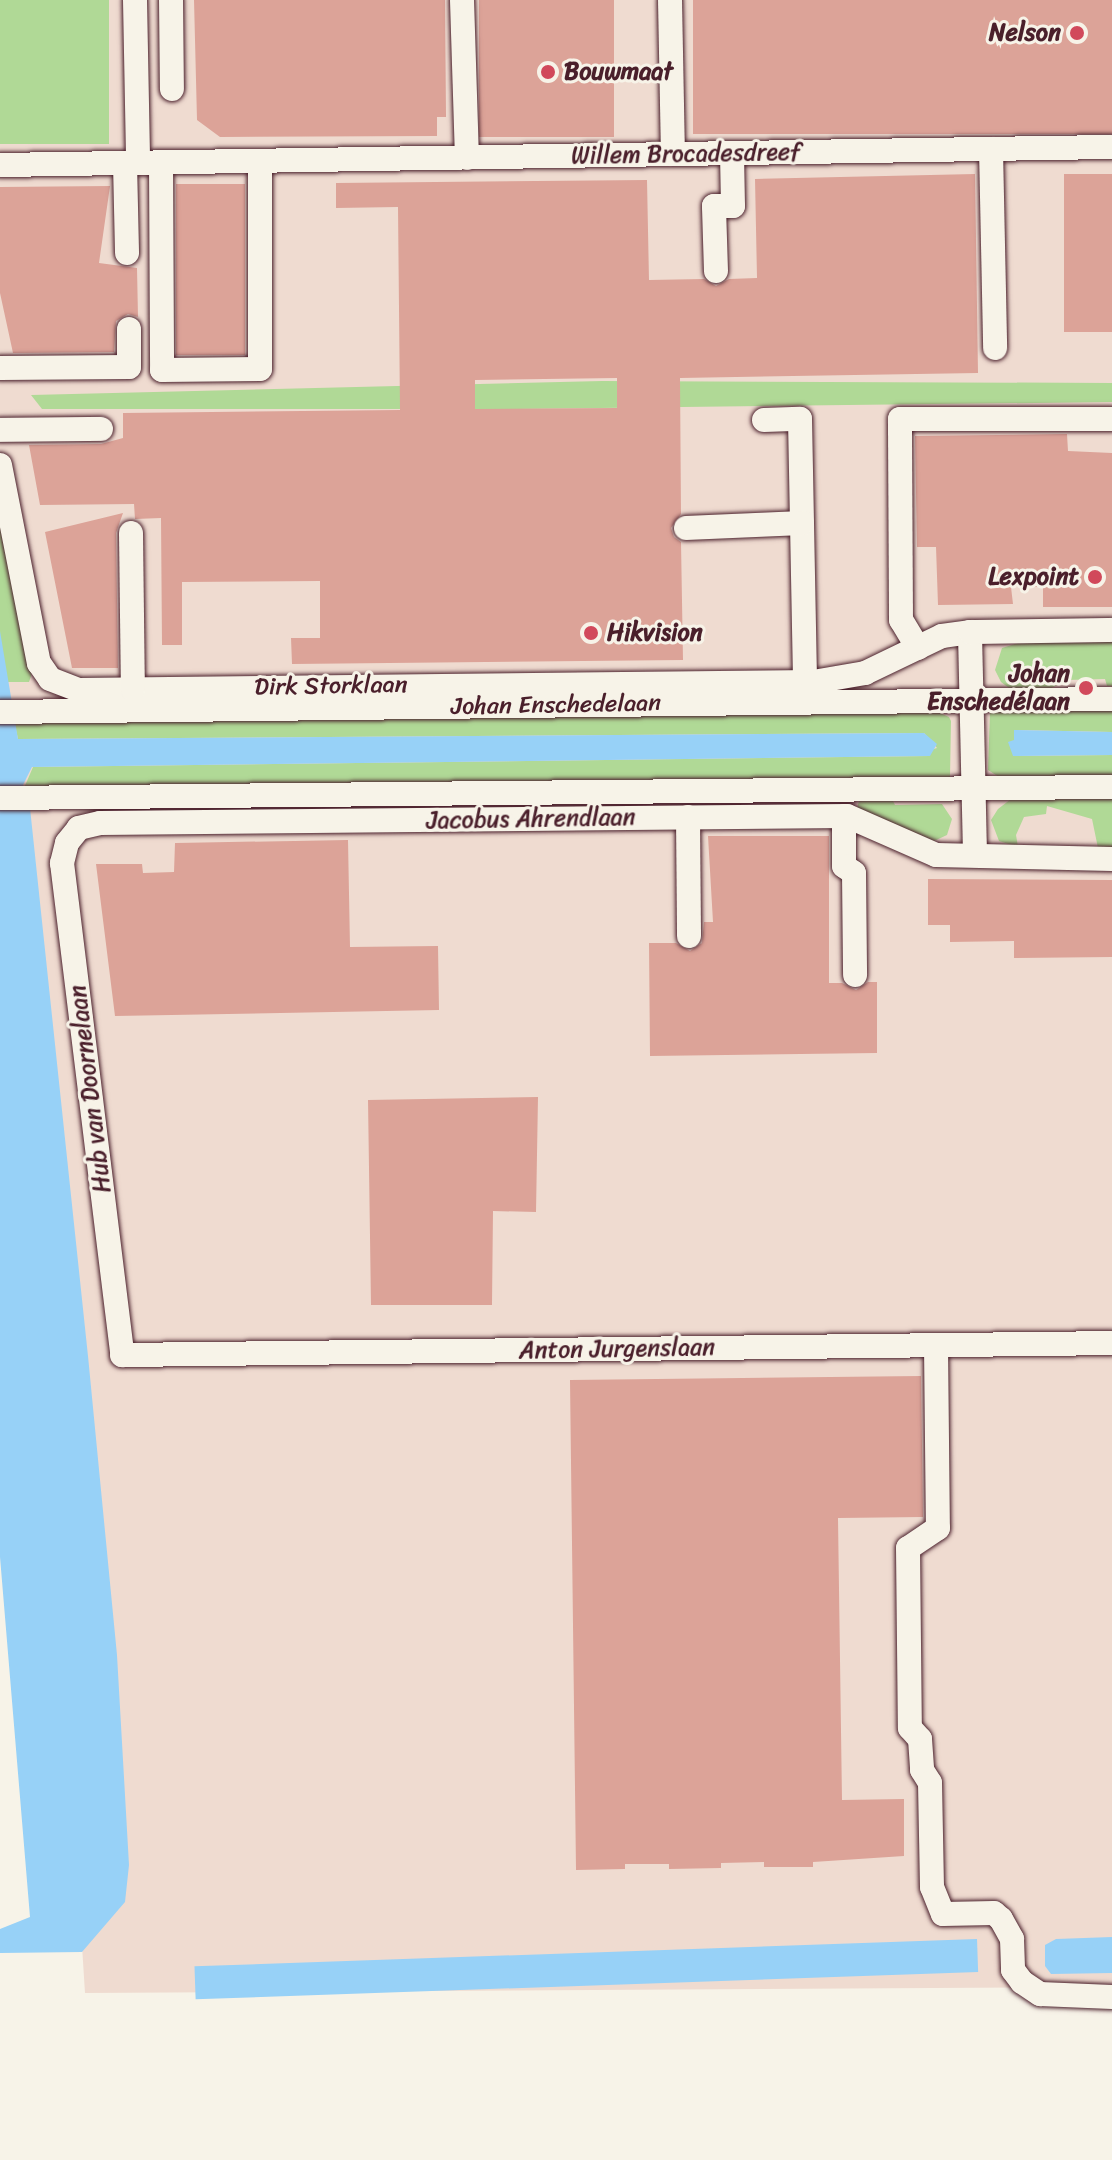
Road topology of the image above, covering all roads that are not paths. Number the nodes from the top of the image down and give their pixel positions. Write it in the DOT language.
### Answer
graph roads {
  1 [pos="135,0"];
  2 [pos="171,0"];
  3 [pos="462,0"];
  4 [pos="670,0"];
  5 [pos="172,89"];
  6 [pos="1112,147"];
  7 [pos="991,149"];
  8 [pos="732,153"];
  9 [pos="673,154"];
  10 [pos="467,158"];
  11 [pos="260,161"];
  12 [pos="141,163"];
  13 [pos="0,165"];
  14 [pos="127,253"];
  15 [pos="716,271"];
  16 [pos="129,329"];
  17 [pos="995,348"];
  18 [pos="0,368"];
  19 [pos="1112,419"];
  20 [pos="764,420"];
  21 [pos="101,429"];
  22 [pos="0,430"];
  23 [pos="0,465"];
  24 [pos="802,523"];
  25 [pos="686,528"];
  26 [pos="131,533"];
  27 [pos="1112,630"];
  28 [pos="970,632"];
  29 [pos="918,648"];
  30 [pos="805,682"];
  31 [pos="133,689"];
  32 [pos="1112,699"];
  33 [pos="970,700"];
  34 [pos="0,712"];
  35 [pos="971,787"];
  36 [pos="1112,787"];
  37 [pos="0,798"];
  38 [pos="844,816"];
  39 [pos="688,817"];
  40 [pos="79,828"];
  41 [pos="975,854"];
  42 [pos="1112,859"];
  43 [pos="689,936"];
  44 [pos="855,975"];
  45 [pos="1112,1343"];
  46 [pos="936,1345"];
  47 [pos="122,1355"];
  48 [pos="1112,1997"];
  1 -- 12 [label="street"];
  2 -- 5 [label="street"];
  3 -- 10 [label="street"];
  4 -- 9 [label="street"];
  6 -- 7 [label="street, Willem Brocadesdreef"];
  7 -- 8 [label="street, Willem Brocadesdreef"];
  7 -- 17 [label="street"];
  8 -- 9 [label="street, Willem Brocadesdreef"];
  8 -- 15 [label="street"];
  9 -- 10 [label="street, Willem Brocadesdreef"];
  10 -- 11 [label="street, Willem Brocadesdreef"];
  11 -- 12 [label="street, Willem Brocadesdreef"];
  11 -- 12 [label="street"];
  12 -- 13 [label="street, Willem Brocadesdreef"];
  12 -- 14 [label="street"];
  16 -- 18 [label="street"];
  19 -- 29 [label="street"];
  20 -- 24 [label="street"];
  21 -- 22 [label="street"];
  23 -- 31 [label="street, Dirk Storklaan"];
  24 -- 25 [label="street"];
  24 -- 30 [label="street"];
  26 -- 31 [label="street"];
  27 -- 28 [label="street, Dirk Storklaan"];
  28 -- 29 [label="street, Dirk Storklaan"];
  28 -- 33 [label="street"];
  29 -- 30 [label="street, Dirk Storklaan"];
  30 -- 31 [label="street, Dirk Storklaan"];
  32 -- 33 [label="street, Johan Enschedelaan"];
  33 -- 34 [label="street, Johan Enschedelaan"];
  33 -- 35 [label="street"];
  35 -- 36 [label="street"];
  35 -- 37 [label="street"];
  35 -- 41 [label="street"];
  38 -- 39 [label="street, Jacobus Ahrendlaan"];
  38 -- 41 [label="street, Jacobus Ahrendlaan"];
  38 -- 44 [label="street"];
  39 -- 40 [label="street, Jacobus Ahrendlaan"];
  39 -- 43 [label="street"];
  40 -- 47 [label="street, Hub van Doornelaan"];
  41 -- 42 [label="street, Jacobus Ahrendlaan"];
  45 -- 46 [label="street, Anton Jurgenslaan"];
  46 -- 47 [label="street, Anton Jurgenslaan"];
  46 -- 48 [label="street"];
}
